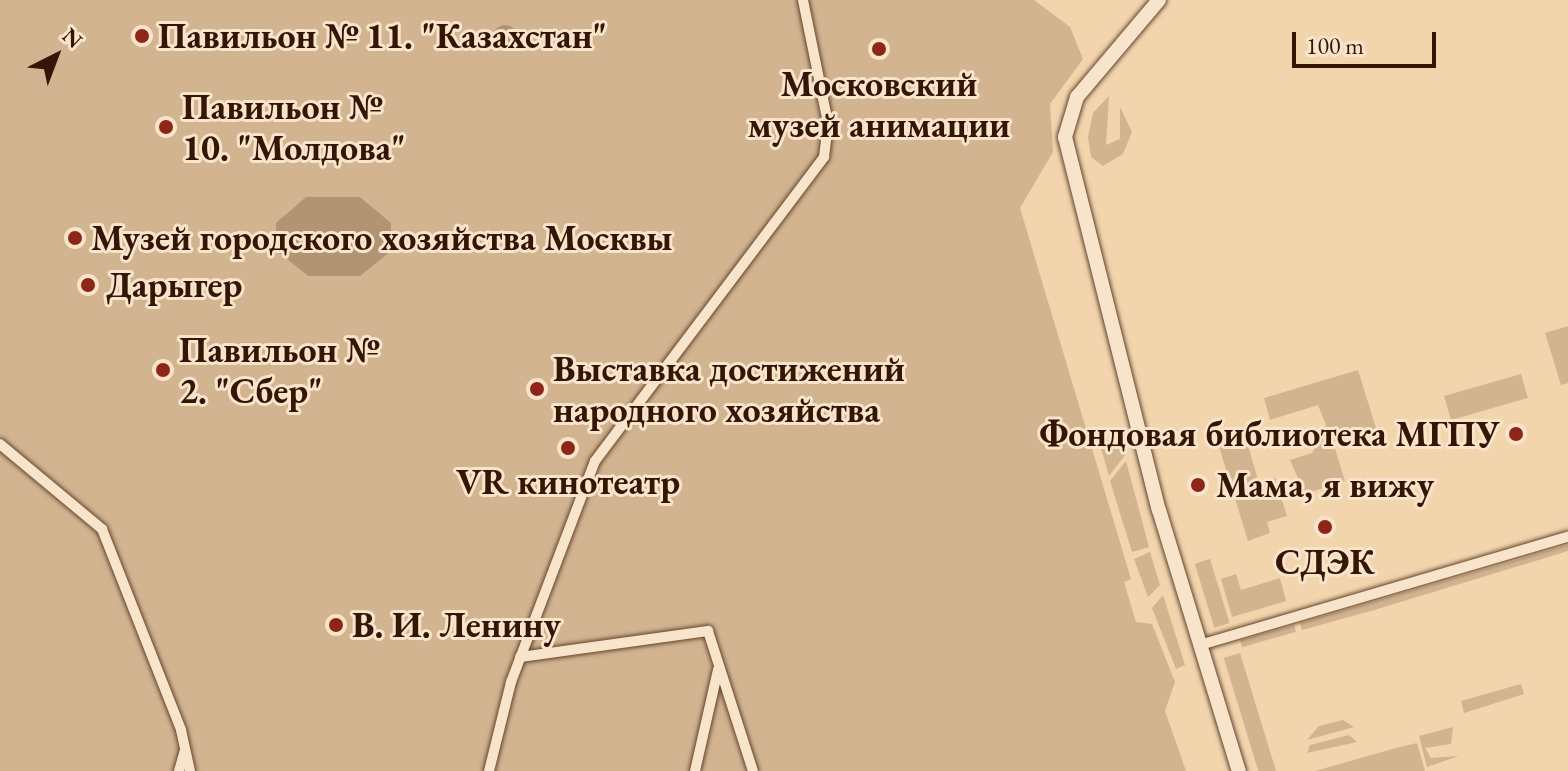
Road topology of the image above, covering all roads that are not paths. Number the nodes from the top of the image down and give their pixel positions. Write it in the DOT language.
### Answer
graph roads {
  1 [pos="803,0"];
  2 [pos="1159,0"];
  3 [pos="0,444"];
  4 [pos="1568,537"];
  5 [pos="1200,645"];
  6 [pos="520,657"];
  7 [pos="719,668"];
  8 [pos="185,744"];
  9 [pos="489,759"];
  10 [pos="179,771"];
  11 [pos="190,771"];
  12 [pos="489,771"];
  13 [pos="496,771"];
  14 [pos="695,771"];
  15 [pos="753,771"];
  16 [pos="1239,771"];
  1 -- 6 [label="street"];
  2 -- 5 [label="main road"];
  3 -- 8 [label="street"];
  4 -- 5 [label="street"];
  5 -- 16 [label="main road"];
  6 -- 7 [label="street"];
  6 -- 9 [label="street"];
  7 -- 14 [label="street"];
  7 -- 15 [label="street"];
  8 -- 10 [label="street"];
  8 -- 11 [label="street"];
  9 -- 12 [label="street"];
  9 -- 13 [label="street"];
}
